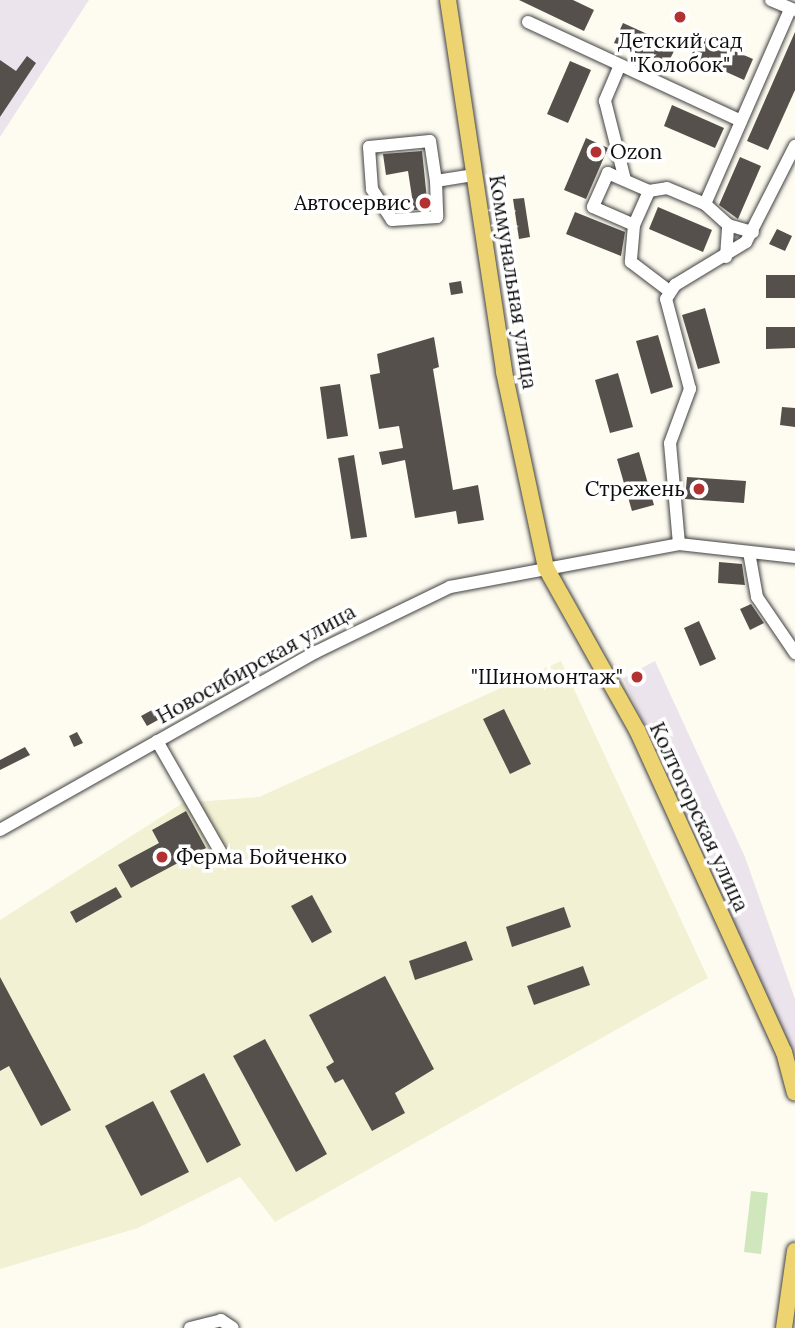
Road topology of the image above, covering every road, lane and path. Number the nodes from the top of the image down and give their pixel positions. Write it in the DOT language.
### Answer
graph roads {
  1 [pos="447,0"];
  2 [pos="771,0"];
  3 [pos="792,9"];
  4 [pos="528,22"];
  5 [pos="620,65"];
  6 [pos="741,121"];
  7 [pos="795,146"];
  8 [pos="475,176"];
  9 [pos="625,180"];
  10 [pos="436,181"];
  11 [pos="649,191"];
  12 [pos="705,204"];
  13 [pos="634,225"];
  14 [pos="728,225"];
  15 [pos="753,232"];
  16 [pos="726,257"];
  17 [pos="669,291"];
  18 [pos="679,544"];
  19 [pos="749,552"];
  20 [pos="795,557"];
  21 [pos="546,568"];
  22 [pos="795,653"];
  23 [pos="157,741"];
  24 [pos="0,830"];
  25 [pos="219,851"];
  26 [pos="795,1093"];
  27 [pos="795,1251"];
  28 [pos="190,1328"];
  29 [pos="233,1328"];
  30 [pos="784,1328"];
  1 -- 8 [label="main road, Коммунальная улица"];
  2 -- 3 [label="street"];
  3 -- 6 [label="street"];
  4 -- 5 [label="street"];
  5 -- 6 [label="street"];
  5 -- 9 [label="street"];
  6 -- 12 [label="street"];
  7 -- 15 [label="street"];
  8 -- 10 [label="street"];
  8 -- 21 [label="main road, Коммунальная улица"];
  9 -- 11 [label="street"];
  9 -- 13 [label="street"];
  10 -- 10 [label="street"];
  11 -- 12 [label="street"];
  11 -- 13 [label="street"];
  12 -- 14 [label="street"];
  13 -- 17 [label="street"];
  14 -- 15 [label="street"];
  14 -- 16 [label="street"];
  15 -- 16 [label="street"];
  16 -- 17 [label="street"];
  17 -- 18 [label="street"];
  18 -- 19 [label="street, Новосибирская улица"];
  18 -- 21 [label="street, Новосибирская улица"];
  19 -- 20 [label="street, Новосибирская улица"];
  19 -- 22 [label="street"];
  21 -- 23 [label="street, Новосибирская улица"];
  21 -- 26 [label="main road, Колтогорская улица"];
  23 -- 24 [label="street, Новосибирская улица"];
  23 -- 25 [label="street"];
  27 -- 30 [label="main road"];
  28 -- 29 [label="street"];
}
